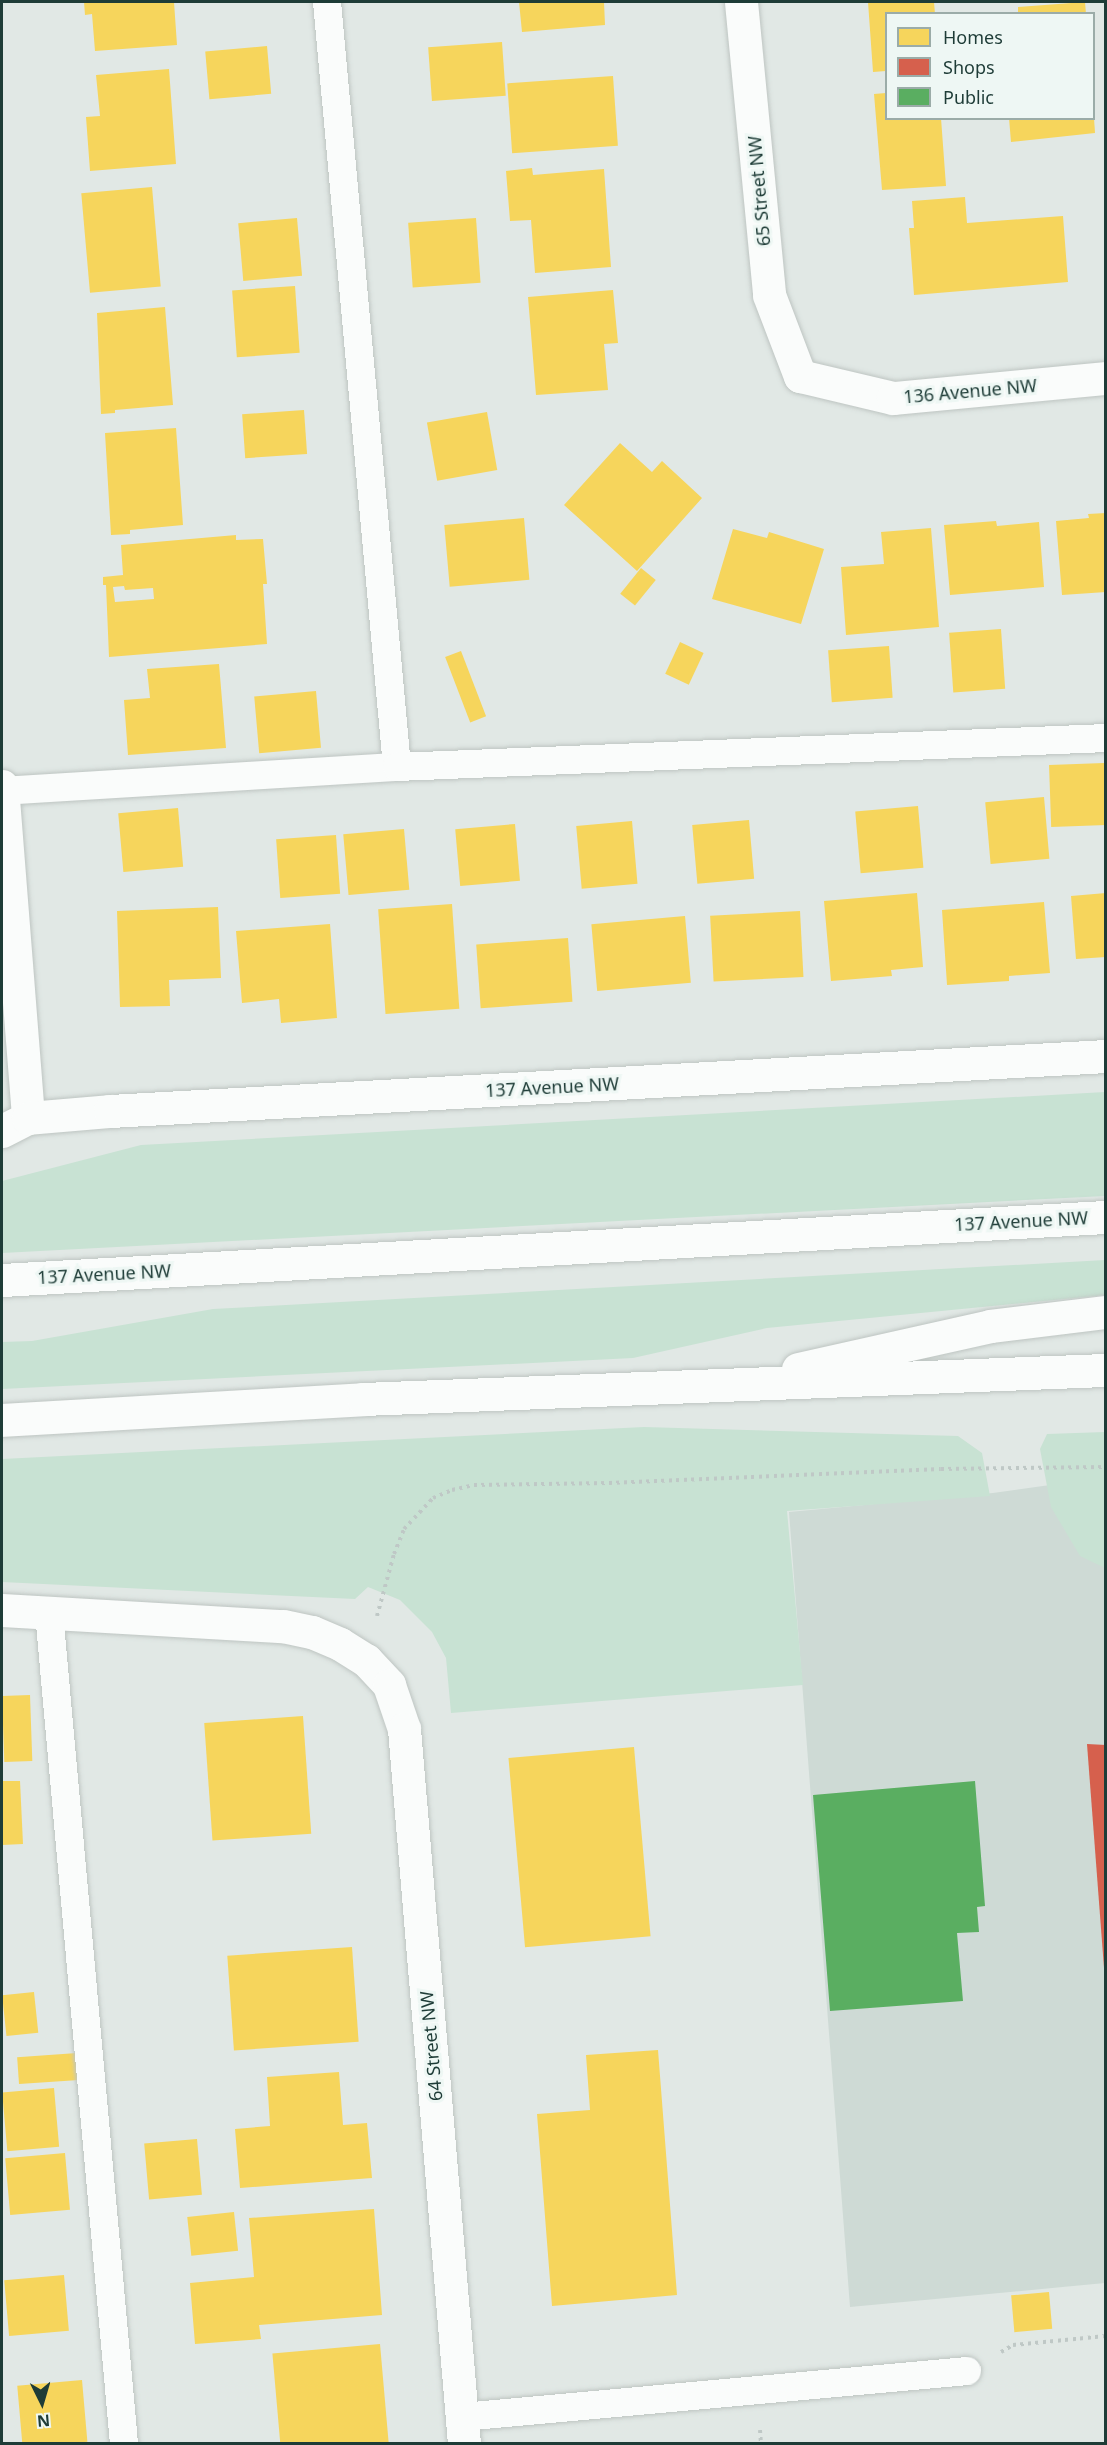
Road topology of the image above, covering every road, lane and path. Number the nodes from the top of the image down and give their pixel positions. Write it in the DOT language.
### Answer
graph roads {
  1 [pos="327,2"];
  2 [pos="741,2"];
  3 [pos="800,376"];
  4 [pos="1106,378"];
  5 [pos="1106,738"];
  6 [pos="397,767"];
  7 [pos="2,786"];
  8 [pos="2,791"];
  9 [pos="1106,1056"];
  10 [pos="15,1125"];
  11 [pos="1106,1216"];
  12 [pos="2,1280"];
  13 [pos="1106,1312"];
  14 [pos="1106,1370"];
  15 [pos="720,1386"];
  16 [pos="2,1420"];
  17 [pos="1106,1467"];
  18 [pos="2,1610"];
  19 [pos="49,1613"];
  20 [pos="366,1660"];
  21 [pos="1106,2336"];
  22 [pos="967,2371"];
  23 [pos="463,2430"];
  24 [pos="124,2444"];
  1 -- 6 [label="lane"];
  2 -- 3 [label="street, 65 Street NW"];
  3 -- 4 [label="street, 136 Avenue NW"];
  5 -- 6 [label="lane"];
  6 -- 8 [label="lane"];
  7 -- 8 [label="street"];
  8 -- 10 [label="street"];
  9 -- 10 [label="street, 137 Avenue NW"];
  11 -- 12 [label="street, 137 Avenue NW"];
  13 -- 15 [label="street"];
  14 -- 15 [label="street"];
  15 -- 16 [label="street"];
  17 -- 20 [label="path"];
  18 -- 19 [label="street"];
  19 -- 20 [label="street"];
  19 -- 24 [label="lane"];
  20 -- 23 [label="street, 64 Street NW"];
  21 -- 22 [label="path"];
  22 -- 23 [label="lane"];
}
